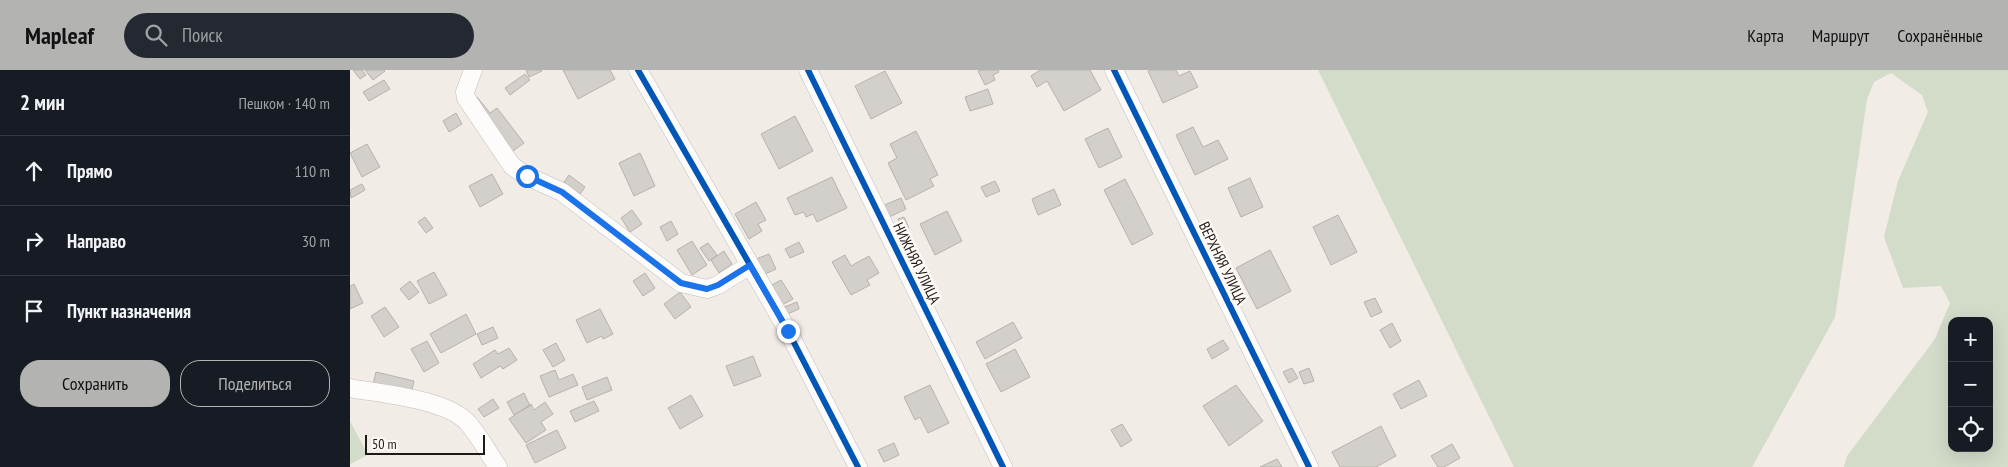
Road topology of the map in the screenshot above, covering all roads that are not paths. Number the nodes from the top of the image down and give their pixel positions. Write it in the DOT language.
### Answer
graph roads {
  1 [pos="473,70"];
  2 [pos="638,70"];
  3 [pos="808,70"];
  4 [pos="1114,70"];
  5 [pos="750,265"];
  6 [pos="350,388"];
  7 [pos="498,467"];
  8 [pos="858,467"];
  9 [pos="1003,467"];
  10 [pos="1309,467"];
  1 -- 5 [label="street"];
  2 -- 5 [label="street"];
  3 -- 9 [label="street, НИЖНЯЯ УЛИЦА"];
  4 -- 10 [label="street, ВЕРХНЯЯ УЛИЦА"];
  5 -- 8 [label="street"];
  6 -- 7 [label="street"];
}
